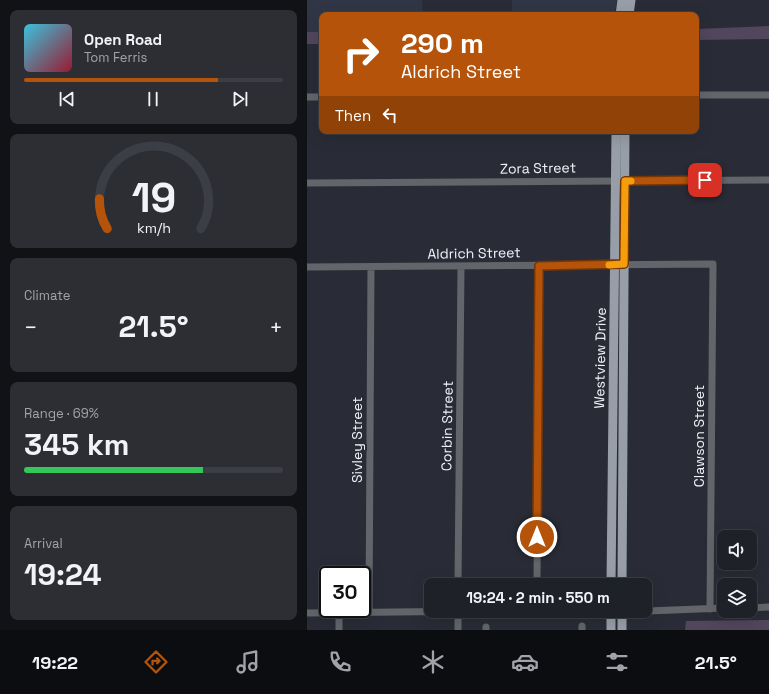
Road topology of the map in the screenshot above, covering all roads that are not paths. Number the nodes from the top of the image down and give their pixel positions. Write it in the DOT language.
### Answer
graph roads {
  1 [pos="622,0"];
  2 [pos="631,0"];
  3 [pos="621,12"];
  4 [pos="629,12"];
  5 [pos="769,94"];
  6 [pos="699,95"];
  7 [pos="307,97"];
  8 [pos="319,97"];
  9 [pos="616,134"];
  10 [pos="625,134"];
  11 [pos="769,180"];
  12 [pos="621,181"];
  13 [pos="307,183"];
  14 [pos="620,264"];
  15 [pos="713,264"];
  16 [pos="539,266"];
  17 [pos="371,267"];
  18 [pos="461,267"];
  19 [pos="307,268"];
  20 [pos="617,497"];
  21 [pos="369,566"];
  22 [pos="458,578"];
  23 [pos="537,578"];
  24 [pos="611,578"];
  25 [pos="622,578"];
  26 [pos="769,607"];
  27 [pos="717,608"];
  28 [pos="757,608"];
  29 [pos="710,609"];
  30 [pos="424,611"];
  31 [pos="652,611"];
  32 [pos="371,612"];
  33 [pos="307,613"];
  34 [pos="319,613"];
  35 [pos="458,618"];
  36 [pos="611,618"];
  37 [pos="622,618"];
  38 [pos="458,630"];
  39 [pos="611,630"];
  40 [pos="622,630"];
  1 -- 3 [label="main road"];
  2 -- 4 [label="main road"];
  5 -- 6 [label="street"];
  7 -- 8 [label="street"];
  9 -- 12 [label="main road, Westview Drive"];
  10 -- 12 [label="main road, Westview Drive"];
  11 -- 12 [label="street, Zora Street"];
  12 -- 13 [label="street, Zora Street"];
  12 -- 14 [label="main road, Westview Drive"];
  14 -- 15 [label="street, Aldrich Street"];
  14 -- 16 [label="street, Aldrich Street"];
  14 -- 20 [label="main road, Westview Drive"];
  15 -- 29 [label="street, Clawson Street"];
  16 -- 18 [label="street, Aldrich Street"];
  16 -- 23 [label="street"];
  17 -- 18 [label="street, Aldrich Street"];
  17 -- 19 [label="street, Aldrich Street"];
  17 -- 21 [label="street, Sivley Street"];
  18 -- 22 [label="street, Corbin Street"];
  20 -- 24 [label="main road, Westview Drive"];
  20 -- 25 [label="main road, Westview Drive"];
  26 -- 28 [label="street"];
  27 -- 29 [label="street"];
  29 -- 31 [label="street"];
  30 -- 32 [label="street"];
  33 -- 34 [label="street"];
  35 -- 38 [label="street"];
  36 -- 39 [label="main road"];
  37 -- 40 [label="main road"];
}
